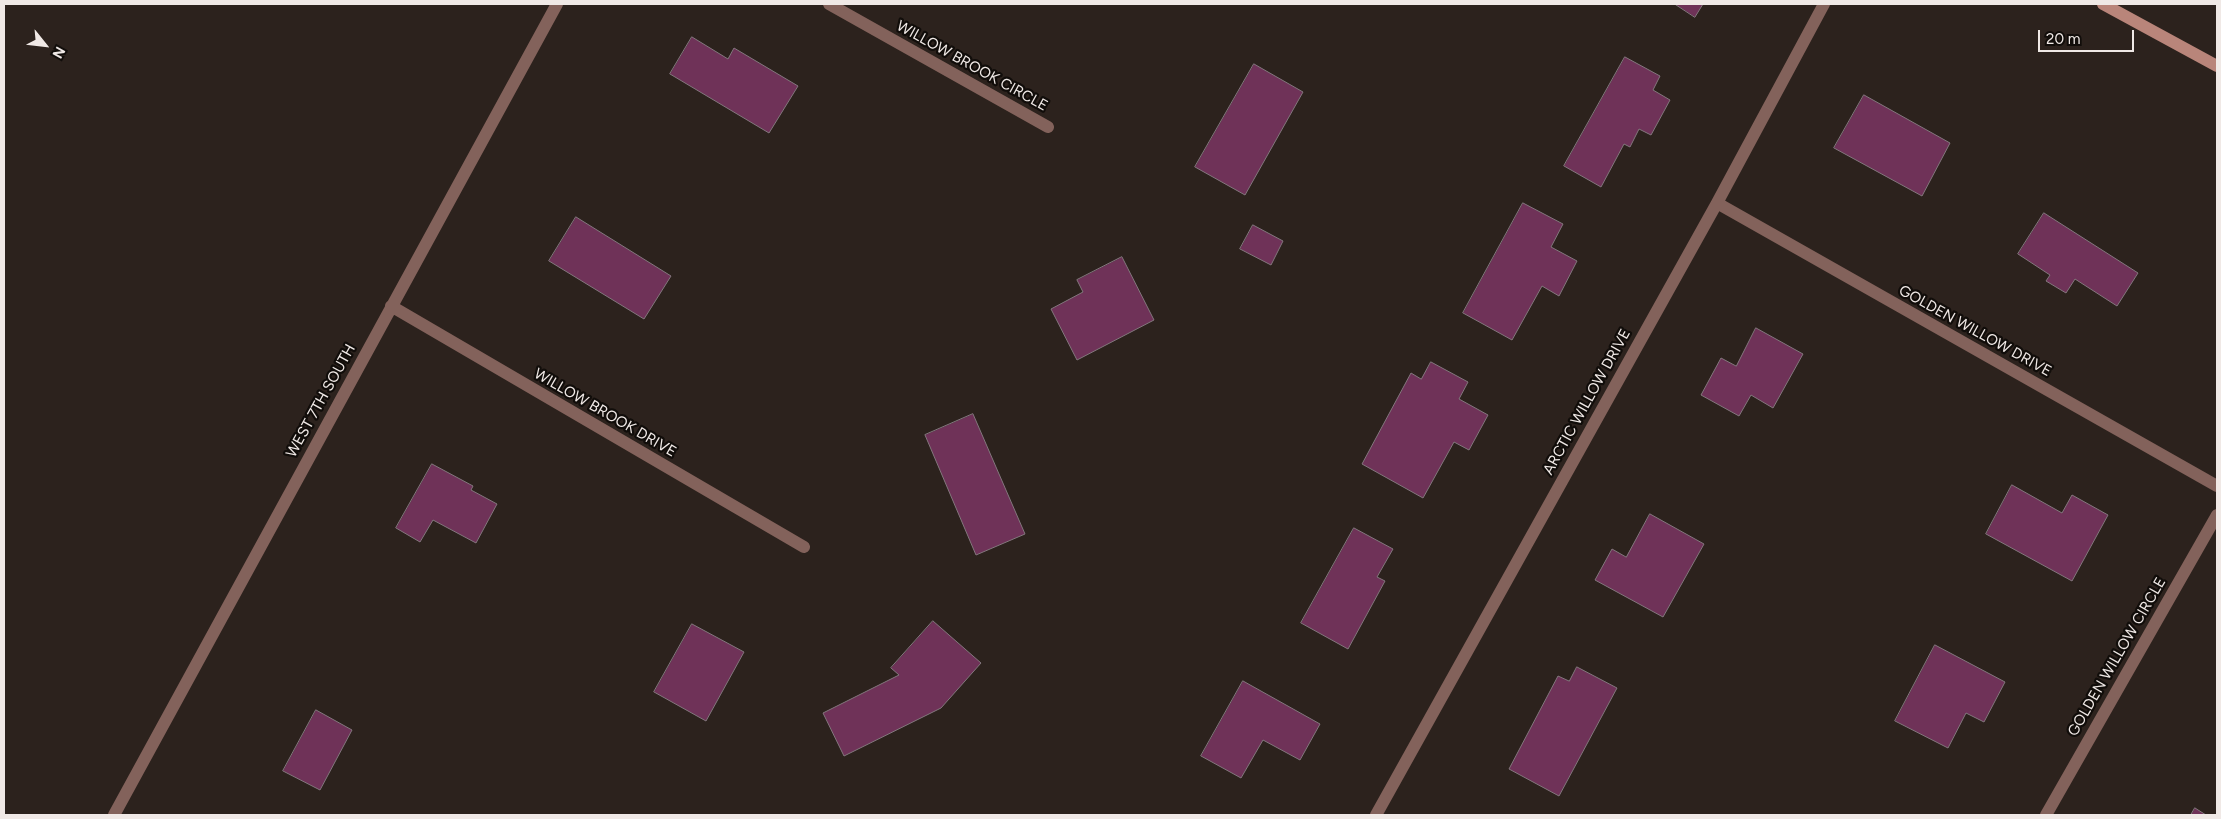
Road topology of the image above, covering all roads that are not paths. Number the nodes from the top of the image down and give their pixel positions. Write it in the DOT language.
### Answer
graph roads {
  1 [pos="557,4"];
  2 [pos="828,4"];
  3 [pos="1824,4"];
  4 [pos="2103,4"];
  5 [pos="2217,66"];
  6 [pos="1048,127"];
  7 [pos="1717,203"];
  8 [pos="391,306"];
  9 [pos="2217,486"];
  10 [pos="2217,515"];
  11 [pos="804,547"];
  12 [pos="114,815"];
  13 [pos="1376,815"];
  14 [pos="2046,815"];
  1 -- 8 [label="street, WEST 7TH SOUTH"];
  2 -- 6 [label="street, WILLOW BROOK CIRCLE"];
  3 -- 7 [label="street, ARCTIC WILLOW DRIVE"];
  4 -- 5 [label="street"];
  7 -- 9 [label="street, GOLDEN WILLOW DRIVE"];
  7 -- 13 [label="street, ARCTIC WILLOW DRIVE"];
  8 -- 11 [label="street, WILLOW BROOK DRIVE"];
  8 -- 12 [label="street, WEST 7TH SOUTH"];
  10 -- 14 [label="street, GOLDEN WILLOW CIRCLE"];
}
